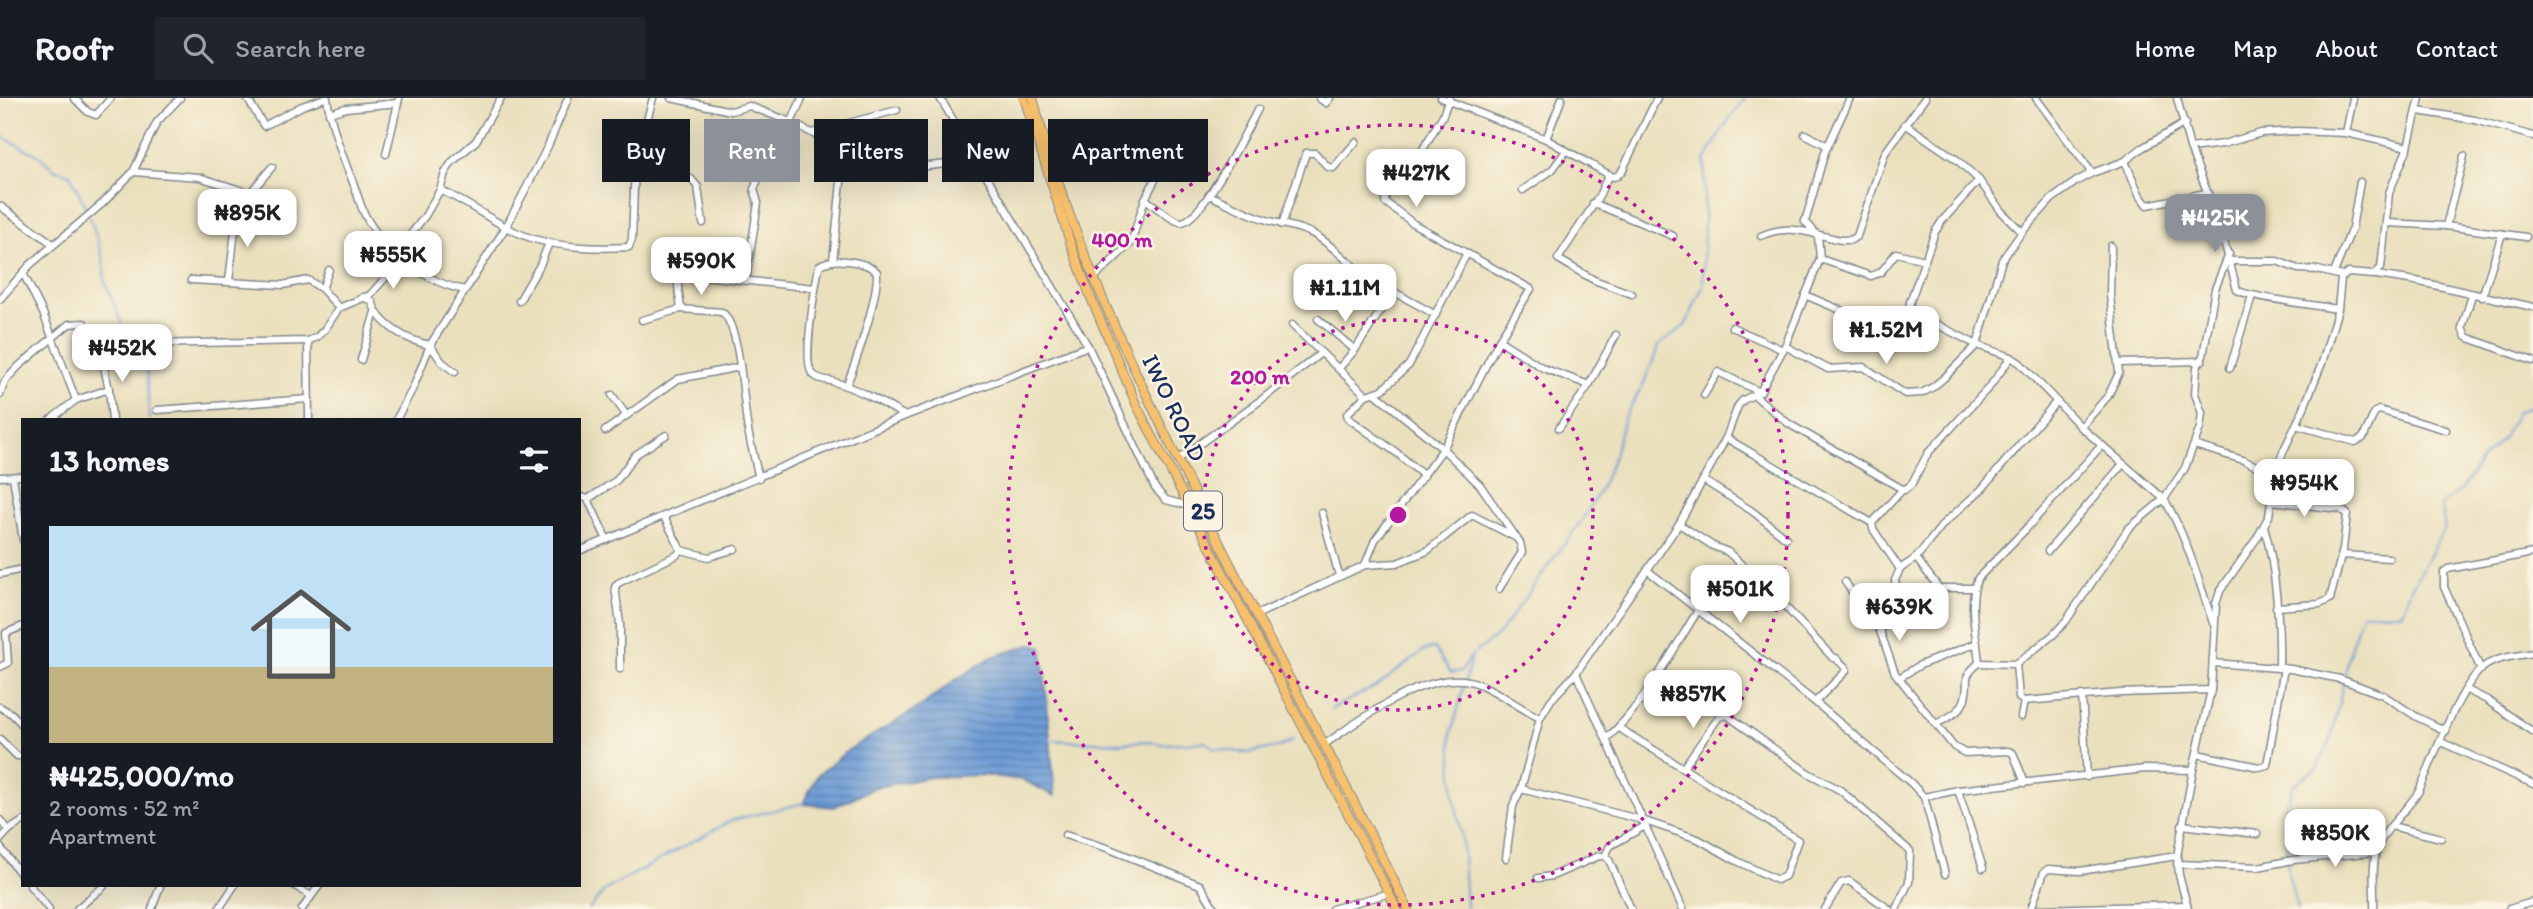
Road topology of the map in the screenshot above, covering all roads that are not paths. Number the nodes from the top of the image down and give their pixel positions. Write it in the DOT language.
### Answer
graph roads {
  1 [pos="74,98"];
  2 [pos="111,98"];
  3 [pos="180,98"];
  4 [pos="247,98"];
  5 [pos="326,98"];
  6 [pos="501,98"];
  7 [pos="568,98"];
  8 [pos="653,98"];
  9 [pos="671,98"];
  10 [pos="753,98"];
  11 [pos="802,98"];
  12 [pos="940,98"];
  13 [pos="1024,98"];
  14 [pos="1033,98"];
  15 [pos="1319,98"];
  16 [pos="1330,98"];
  17 [pos="1441,98"];
  18 [pos="1562,98"];
  19 [pos="1657,98"];
  20 [pos="1850,98"];
  21 [pos="1925,98"];
  22 [pos="2036,98"];
  23 [pos="2187,98"];
  24 [pos="2353,98"];
  25 [pos="2420,98"];
  26 [pos="2177,99"];
  27 [pos="1449,100"];
  28 [pos="399,101"];
  29 [pos="749,106"];
  30 [pos="1258,109"];
  31 [pos="897,110"];
  32 [pos="2418,111"];
  33 [pos="329,113"];
  34 [pos="647,119"];
  35 [pos="781,119"];
  36 [pos="793,119"];
  37 [pos="953,119"];
  38 [pos="2185,123"];
  39 [pos="1905,124"];
  40 [pos="800,127"];
  41 [pos="812,133"];
  42 [pos="2346,133"];
  43 [pos="1805,134"];
  44 [pos="2533,136"];
  45 [pos="1546,139"];
  46 [pos="1356,142"];
  47 [pos="1828,146"];
  48 [pos="2407,147"];
  49 [pos="2190,148"];
  50 [pos="1566,151"];
  51 [pos="386,153"];
  52 [pos="2464,156"];
  53 [pos="2125,161"];
  54 [pos="272,167"];
  55 [pos="133,172"];
  56 [pos="2092,173"];
  57 [pos="1609,174"];
  58 [pos="690,179"];
  59 [pos="1979,180"];
  60 [pos="634,182"];
  61 [pos="757,182"];
  62 [pos="841,182"];
  63 [pos="990,182"];
  64 [pos="1154,182"];
  65 [pos="2360,182"];
  66 [pos="440,190"];
  67 [pos="1523,190"];
  68 [pos="2206,193"];
  69 [pos="1209,195"];
  70 [pos="1145,199"];
  71 [pos="1593,203"];
  72 [pos="0,206"];
  73 [pos="237,214"];
  74 [pos="1805,221"];
  75 [pos="703,223"];
  76 [pos="2387,223"];
  77 [pos="1282,225"];
  78 [pos="2446,226"];
  79 [pos="506,227"];
  80 [pos="1802,231"];
  81 [pos="2022,232"];
  82 [pos="2502,234"];
  83 [pos="1673,236"];
  84 [pos="1761,236"];
  85 [pos="1818,236"];
  86 [pos="2526,237"];
  87 [pos="549,243"];
  88 [pos="53,244"];
  89 [pos="2111,246"];
  90 [pos="673,250"];
  91 [pos="396,253"];
  92 [pos="1466,255"];
  93 [pos="2230,257"];
  94 [pos="403,258"];
  95 [pos="1820,259"];
  96 [pos="1925,260"];
  97 [pos="833,261"];
  98 [pos="329,271"];
  99 [pos="23,273"];
  100 [pos="2338,275"];
  101 [pos="2376,275"];
  102 [pos="677,279"];
  103 [pos="1093,279"];
  104 [pos="191,280"];
  105 [pos="746,280"];
  106 [pos="229,281"];
  107 [pos="815,288"];
  108 [pos="322,289"];
  109 [pos="465,290"];
  110 [pos="1394,292"];
  111 [pos="1632,294"];
  112 [pos="1805,295"];
  113 [pos="2472,295"];
  114 [pos="2252,296"];
  115 [pos="2483,297"];
  116 [pos="371,298"];
  117 [pos="0,299"];
  118 [pos="519,301"];
  119 [pos="2533,307"];
  120 [pos="339,308"];
  121 [pos="681,309"];
  122 [pos="2339,309"];
  123 [pos="375,312"];
  124 [pos="1436,315"];
  125 [pos="1318,319"];
  126 [pos="642,320"];
  127 [pos="84,323"];
  128 [pos="1292,326"];
  129 [pos="1732,327"];
  130 [pos="1897,334"];
  131 [pos="1616,335"];
  132 [pos="108,338"];
  133 [pos="53,340"];
  134 [pos="1499,340"];
  135 [pos="309,341"];
  136 [pos="144,344"];
  137 [pos="430,345"];
  138 [pos="1977,345"];
  139 [pos="1088,346"];
  140 [pos="1784,348"];
  141 [pos="1355,350"];
  142 [pos="1321,353"];
  143 [pos="2011,356"];
  144 [pos="361,360"];
  145 [pos="2202,361"];
  146 [pos="2533,361"];
  147 [pos="2119,363"];
  148 [pos="740,368"];
  149 [pos="1339,368"];
  150 [pos="2230,368"];
  151 [pos="455,372"];
  152 [pos="1589,385"];
  153 [pos="846,386"];
  154 [pos="109,389"];
  155 [pos="1375,393"];
  156 [pos="1757,393"];
  157 [pos="0,395"];
  158 [pos="612,395"];
  159 [pos="1704,395"];
  160 [pos="1366,396"];
  161 [pos="309,399"];
  162 [pos="76,400"];
  163 [pos="2056,402"];
  164 [pos="157,410"];
  165 [pos="626,415"];
  166 [pos="905,416"];
  167 [pos="53,418"];
  168 [pos="112,418"];
  169 [pos="309,418"];
  170 [pos="397,418"];
  171 [pos="2296,425"];
  172 [pos="2081,427"];
  173 [pos="1559,428"];
  174 [pos="2446,430"];
  175 [pos="605,431"];
  176 [pos="666,435"];
  177 [pos="1726,438"];
  178 [pos="2102,445"];
  179 [pos="2194,445"];
  180 [pos="1443,449"];
  181 [pos="1177,460"];
  182 [pos="2123,464"];
  183 [pos="2275,475"];
  184 [pos="21,476"];
  185 [pos="1423,476"];
  186 [pos="0,477"];
  187 [pos="13,477"];
  188 [pos="759,478"];
  189 [pos="1703,480"];
  190 [pos="1903,489"];
  191 [pos="581,497"];
  192 [pos="589,499"];
  193 [pos="2164,499"];
  194 [pos="2272,501"];
  195 [pos="1189,506"];
  196 [pos="1322,513"];
  197 [pos="1501,515"];
  198 [pos="664,517"];
  199 [pos="1872,523"];
  200 [pos="1679,524"];
  201 [pos="1494,526"];
  202 [pos="2264,526"];
  203 [pos="21,527"];
  204 [pos="1515,537"];
  205 [pos="1786,538"];
  206 [pos="607,540"];
  207 [pos="735,549"];
  208 [pos="581,550"];
  209 [pos="681,550"];
  210 [pos="2049,551"];
  211 [pos="2533,553"];
  212 [pos="2342,555"];
  213 [pos="1916,558"];
  214 [pos="2389,558"];
  215 [pos="1230,565"];
  216 [pos="1364,565"];
  217 [pos="21,569"];
  218 [pos="1899,569"];
  219 [pos="1222,570"];
  220 [pos="1647,570"];
  221 [pos="0,574"];
  222 [pos="1339,576"];
  223 [pos="1845,582"];
  224 [pos="1974,588"];
  225 [pos="1499,589"];
  226 [pos="2276,607"];
  227 [pos="1699,609"];
  228 [pos="1256,615"];
  229 [pos="2213,625"];
  230 [pos="21,627"];
  231 [pos="1880,631"];
  232 [pos="1977,643"];
  233 [pos="2533,653"];
  234 [pos="1979,663"];
  235 [pos="2213,663"];
  236 [pos="2015,664"];
  237 [pos="0,667"];
  238 [pos="2282,668"];
  239 [pos="620,669"];
  240 [pos="2481,670"];
  241 [pos="1576,673"];
  242 [pos="1899,678"];
  243 [pos="2211,690"];
  244 [pos="2467,690"];
  245 [pos="2082,695"];
  246 [pos="2024,701"];
  247 [pos="1815,702"];
  248 [pos="0,708"];
  249 [pos="2021,716"];
  250 [pos="1541,718"];
  251 [pos="21,723"];
  252 [pos="1936,724"];
  253 [pos="1619,728"];
  254 [pos="2445,731"];
  255 [pos="2533,732"];
  256 [pos="0,739"];
  257 [pos="1606,739"];
  258 [pos="2441,742"];
  259 [pos="1325,744"];
  260 [pos="2197,754"];
  261 [pos="21,757"];
  262 [pos="1683,768"];
  263 [pos="2193,770"];
  264 [pos="2087,777"];
  265 [pos="2025,783"];
  266 [pos="2533,784"];
  267 [pos="1521,789"];
  268 [pos="1958,790"];
  269 [pos="1924,797"];
  270 [pos="0,820"];
  271 [pos="21,822"];
  272 [pos="1644,823"];
  273 [pos="2182,825"];
  274 [pos="2391,826"];
  275 [pos="9,830"];
  276 [pos="2258,834"];
  277 [pos="1065,835"];
  278 [pos="2441,838"];
  279 [pos="0,840"];
  280 [pos="0,847"];
  281 [pos="2376,852"];
  282 [pos="1605,856"];
  283 [pos="1506,858"];
  284 [pos="2177,860"];
  285 [pos="1983,868"];
  286 [pos="21,874"];
  287 [pos="1945,874"];
  288 [pos="1538,878"];
  289 [pos="31,887"];
  290 [pos="103,887"];
  291 [pos="160,887"];
  292 [pos="233,887"];
  293 [pos="297,887"];
  294 [pos="318,887"];
  295 [pos="1390,893"];
  296 [pos="311,896"];
  297 [pos="2533,902"];
  298 [pos="2187,907"];
  299 [pos="49,909"];
  300 [pos="77,909"];
  301 [pos="152,909"];
  302 [pos="219,909"];
  303 [pos="302,909"];
  304 [pos="1215,909"];
  305 [pos="1332,909"];
  306 [pos="1397,909"];
  307 [pos="1408,909"];
  308 [pos="1631,909"];
  309 [pos="1683,909"];
  310 [pos="1825,909"];
  311 [pos="1889,909"];
  312 [pos="1896,909"];
  313 [pos="2031,909"];
  314 [pos="2040,909"];
  315 [pos="2374,909"];
  316 [pos="2509,909"];
  1 -- 2 [label="street"];
  3 -- 55 [label="street"];
  4 -- 5 [label="street"];
  5 -- 33 [label="street"];
  6 -- 66 [label="street"];
  7 -- 79 [label="street"];
  8 -- 34 [label="street"];
  9 -- 29 [label="street"];
  10 -- 29 [label="street"];
  11 -- 36 [label="street"];
  12 -- 37 [label="street"];
  13 -- 195 [label="main road, IWO ROAD"];
  14 -- 103 [label="main road, IWO ROAD / 25"];
  15 -- 16 [label="street"];
  17 -- 27 [label="street"];
  18 -- 45 [label="street"];
  19 -- 57 [label="street"];
  20 -- 47 [label="street"];
  21 -- 39 [label="street"];
  22 -- 56 [label="street"];
  23 -- 26 [label="street"];
  24 -- 42 [label="street"];
  25 -- 32 [label="street"];
  26 -- 38 [label="street"];
  27 -- 45 [label="street"];
  27 -- 92 [label="street"];
  28 -- 33 [label="street"];
  28 -- 51 [label="street"];
  29 -- 35 [label="street"];
  30 -- 69 [label="street"];
  31 -- 41 [label="street"];
  32 -- 44 [label="street"];
  32 -- 48 [label="street"];
  33 -- 91 [label="street"];
  38 -- 49 [label="street"];
  38 -- 53 [label="street"];
  39 -- 59 [label="street"];
  39 -- 85 [label="street"];
  40 -- 41 [label="street"];
  42 -- 48 [label="street"];
  42 -- 49 [label="street"];
  43 -- 47 [label="street"];
  45 -- 50 [label="street"];
  46 -- 77 [label="street"];
  47 -- 74 [label="street"];
  48 -- 76 [label="street"];
  49 -- 68 [label="street"];
  50 -- 57 [label="street"];
  50 -- 67 [label="street"];
  52 -- 78 [label="street"];
  53 -- 56 [label="street"];
  53 -- 68 [label="street"];
  54 -- 55 [label="street"];
  55 -- 88 [label="street"];
  56 -- 81 [label="street"];
  57 -- 71 [label="street"];
  58 -- 75 [label="street"];
  59 -- 81 [label="street"];
  59 -- 96 [label="street"];
  60 -- 87 [label="street"];
  61 -- 105 [label="street"];
  62 -- 97 [label="street"];
  63 -- 139 [label="street"];
  64 -- 70 [label="street"];
  65 -- 100 [label="street"];
  66 -- 79 [label="street"];
  66 -- 91 [label="street"];
  68 -- 93 [label="street"];
  69 -- 70 [label="street"];
  69 -- 77 [label="street"];
  70 -- 103 [label="street"];
  71 -- 83 [label="street"];
  71 -- 111 [label="street"];
  72 -- 88 [label="street"];
  73 -- 106 [label="street"];
  74 -- 80 [label="street"];
  74 -- 85 [label="street"];
  76 -- 78 [label="street"];
  76 -- 101 [label="street"];
  77 -- 110 [label="street"];
  78 -- 82 [label="street"];
  79 -- 87 [label="street"];
  79 -- 109 [label="street"];
  80 -- 84 [label="street"];
  80 -- 85 [label="street"];
  81 -- 138 [label="street"];
  82 -- 86 [label="street"];
  82 -- 115 [label="street"];
  85 -- 95 [label="street"];
  87 -- 118 [label="street"];
  88 -- 99 [label="street"];
  89 -- 147 [label="street"];
  90 -- 102 [label="street"];
  91 -- 94 [label="street"];
  92 -- 124 [label="street"];
  92 -- 134 [label="street"];
  93 -- 100 [label="street"];
  93 -- 114 [label="street"];
  93 -- 145 [label="street"];
  94 -- 109 [label="street"];
  94 -- 116 [label="street"];
  95 -- 96 [label="street"];
  95 -- 112 [label="street"];
  96 -- 138 [label="street"];
  97 -- 107 [label="street"];
  97 -- 153 [label="street"];
  98 -- 108 [label="street"];
  99 -- 117 [label="street"];
  99 -- 133 [label="street"];
  100 -- 101 [label="street"];
  100 -- 122 [label="street"];
  101 -- 113 [label="street"];
  102 -- 105 [label="street"];
  102 -- 121 [label="street"];
  103 -- 181 [label="main road, IWO ROAD / 25"];
  104 -- 106 [label="street"];
  105 -- 107 [label="street"];
  106 -- 108 [label="street"];
  107 -- 153 [label="street"];
  108 -- 120 [label="street"];
  109 -- 137 [label="street"];
  110 -- 124 [label="street"];
  110 -- 141 [label="street"];
  112 -- 130 [label="street"];
  112 -- 140 [label="street"];
  113 -- 115 [label="street"];
  113 -- 146 [label="street"];
  114 -- 122 [label="street"];
  114 -- 150 [label="street"];
  115 -- 119 [label="street"];
  116 -- 120 [label="street"];
  116 -- 123 [label="street"];
  120 -- 135 [label="street"];
  121 -- 126 [label="street"];
  121 -- 148 [label="street"];
  122 -- 171 [label="street"];
  123 -- 137 [label="street"];
  123 -- 144 [label="street"];
  124 -- 155 [label="street"];
  125 -- 141 [label="street"];
  127 -- 133 [label="street"];
  128 -- 142 [label="street"];
  129 -- 140 [label="street"];
  131 -- 152 [label="street"];
  132 -- 154 [label="street"];
  133 -- 157 [label="street"];
  133 -- 162 [label="street"];
  134 -- 152 [label="street"];
  134 -- 180 [label="street"];
  135 -- 136 [label="street"];
  135 -- 161 [label="street"];
  137 -- 151 [label="street"];
  137 -- 170 [label="street"];
  138 -- 140 [label="street"];
  138 -- 143 [label="street"];
  139 -- 166 [label="street"];
  139 -- 195 [label="street"];
  140 -- 156 [label="street"];
  141 -- 149 [label="street"];
  142 -- 149 [label="street"];
  142 -- 181 [label="street"];
  143 -- 163 [label="street"];
  143 -- 190 [label="street"];
  145 -- 147 [label="street"];
  145 -- 179 [label="street"];
  147 -- 172 [label="street"];
  148 -- 165 [label="street"];
  148 -- 188 [label="street"];
  149 -- 160 [label="street"];
  152 -- 173 [label="street"];
  153 -- 166 [label="street"];
  154 -- 162 [label="street"];
  154 -- 168 [label="street"];
  155 -- 160 [label="street"];
  155 -- 180 [label="street"];
  156 -- 159 [label="street"];
  156 -- 177 [label="street"];
  156 -- 190 [label="street"];
  158 -- 165 [label="street"];
  160 -- 185 [label="street"];
  161 -- 164 [label="street"];
  161 -- 169 [label="street"];
  162 -- 167 [label="street"];
  163 -- 172 [label="street"];
  163 -- 213 [label="street"];
  165 -- 175 [label="street"];
  166 -- 188 [label="street"];
  171 -- 174 [label="street"];
  171 -- 183 [label="street"];
  172 -- 178 [label="street"];
  176 -- 192 [label="street"];
  177 -- 189 [label="street"];
  177 -- 199 [label="street"];
  178 -- 182 [label="street"];
  178 -- 224 [label="street"];
  179 -- 183 [label="street"];
  179 -- 193 [label="street"];
  180 -- 185 [label="street"];
  180 -- 197 [label="street"];
  181 -- 215 [label="main road, IWO ROAD / 25"];
  182 -- 193 [label="street"];
  182 -- 210 [label="street"];
  183 -- 194 [label="street"];
  184 -- 187 [label="street"];
  185 -- 216 [label="street"];
  186 -- 187 [label="street"];
  187 -- 203 [label="street"];
  188 -- 198 [label="street"];
  189 -- 200 [label="street"];
  189 -- 205 [label="street"];
  190 -- 199 [label="street"];
  191 -- 192 [label="street"];
  192 -- 206 [label="street"];
  193 -- 229 [label="street"];
  193 -- 236 [label="street"];
  194 -- 202 [label="street"];
  194 -- 212 [label="street"];
  195 -- 219 [label="main road, IWO ROAD"];
  196 -- 222 [label="street"];
  197 -- 201 [label="street"];
  197 -- 204 [label="street"];
  198 -- 206 [label="street"];
  198 -- 209 [label="street"];
  199 -- 218 [label="street"];
  200 -- 220 [label="street"];
  200 -- 247 [label="street"];
  201 -- 204 [label="street"];
  201 -- 216 [label="street"];
  202 -- 226 [label="street"];
  202 -- 229 [label="street"];
  204 -- 225 [label="street"];
  206 -- 208 [label="street"];
  207 -- 209 [label="street"];
  209 -- 239 [label="street"];
  211 -- 240 [label="street"];
  212 -- 214 [label="street"];
  212 -- 226 [label="street"];
  213 -- 218 [label="street"];
  213 -- 224 [label="street"];
  215 -- 219 [label="main road"];
  215 -- 228 [label="main road, IWO ROAD / 25"];
  216 -- 222 [label="street"];
  217 -- 221 [label="street"];
  218 -- 231 [label="street"];
  219 -- 295 [label="main road, IWO ROAD"];
  220 -- 227 [label="street"];
  220 -- 241 [label="street"];
  222 -- 228 [label="street"];
  223 -- 231 [label="street"];
  224 -- 232 [label="street"];
  226 -- 238 [label="street"];
  227 -- 247 [label="street"];
  227 -- 253 [label="street"];
  228 -- 259 [label="main road, IWO ROAD / 25"];
  229 -- 235 [label="street"];
  230 -- 237 [label="street"];
  231 -- 242 [label="street"];
  232 -- 234 [label="street"];
  232 -- 242 [label="street"];
  233 -- 240 [label="street"];
  234 -- 236 [label="street"];
  234 -- 252 [label="street"];
  235 -- 238 [label="street"];
  235 -- 243 [label="street"];
  236 -- 246 [label="street"];
  238 -- 254 [label="street"];
  238 -- 260 [label="street"];
  240 -- 244 [label="street"];
  241 -- 250 [label="street"];
  241 -- 257 [label="street"];
  242 -- 252 [label="street"];
  243 -- 245 [label="street"];
  243 -- 260 [label="street"];
  244 -- 254 [label="street"];
  244 -- 255 [label="street"];
  245 -- 246 [label="street"];
  245 -- 264 [label="street"];
  246 -- 249 [label="street"];
  247 -- 269 [label="street"];
  248 -- 251 [label="street"];
  250 -- 259 [label="street"];
  250 -- 267 [label="street"];
  252 -- 265 [label="street"];
  253 -- 257 [label="street"];
  253 -- 262 [label="street"];
  254 -- 258 [label="street"];
  256 -- 261 [label="street"];
  257 -- 272 [label="street"];
  258 -- 266 [label="street"];
  258 -- 274 [label="street"];
  259 -- 307 [label="main road, IWO ROAD / 25"];
  260 -- 263 [label="street"];
  262 -- 272 [label="street"];
  262 -- 312 [label="street"];
  263 -- 264 [label="street"];
  263 -- 273 [label="street"];
  264 -- 265 [label="street"];
  265 -- 268 [label="street"];
  267 -- 272 [label="street"];
  267 -- 283 [label="street"];
  268 -- 269 [label="street"];
  268 -- 285 [label="street"];
  269 -- 287 [label="street"];
  270 -- 275 [label="street"];
  271 -- 275 [label="street"];
  272 -- 282 [label="street"];
  272 -- 309 [label="street"];
  273 -- 276 [label="street"];
  273 -- 284 [label="street"];
  274 -- 278 [label="street"];
  274 -- 281 [label="street"];
  275 -- 279 [label="street"];
  277 -- 304 [label="street"];
  280 -- 286 [label="street"];
  281 -- 284 [label="street"];
  281 -- 315 [label="street"];
  282 -- 288 [label="street"];
  282 -- 308 [label="street"];
  284 -- 298 [label="street"];
  284 -- 313 [label="street"];
  289 -- 299 [label="street"];
  290 -- 300 [label="street"];
  291 -- 301 [label="street"];
  292 -- 302 [label="street"];
  293 -- 296 [label="street"];
  294 -- 296 [label="street"];
  295 -- 305 [label="street"];
  295 -- 306 [label="main road, IWO ROAD"];
  296 -- 303 [label="street"];
  297 -- 316 [label="street"];
  298 -- 314 [label="street"];
  310 -- 311 [label="street"];
}
